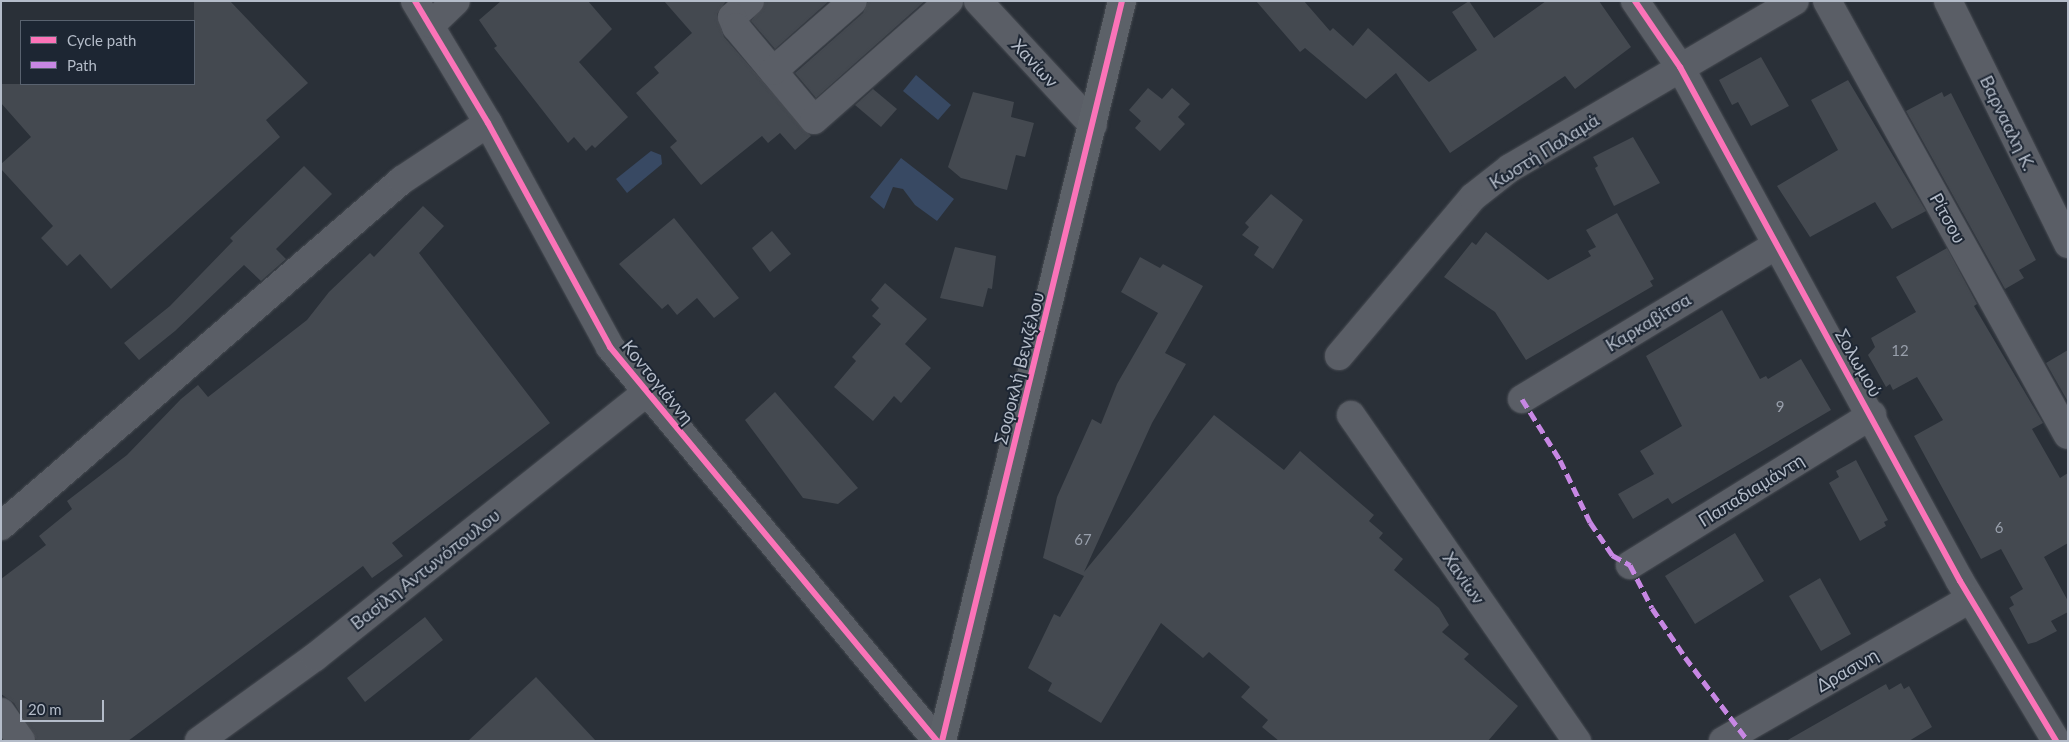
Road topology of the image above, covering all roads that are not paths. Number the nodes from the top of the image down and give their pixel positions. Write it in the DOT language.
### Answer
graph roads {
  1 [pos="415,1"];
  2 [pos="456,1"];
  3 [pos="854,1"];
  4 [pos="949,1"];
  5 [pos="978,1"];
  6 [pos="1122,1"];
  7 [pos="1635,1"];
  8 [pos="1827,1"];
  9 [pos="1948,1"];
  10 [pos="1784,4"];
  11 [pos="734,6"];
  12 [pos="432,24"];
  13 [pos="1680,67"];
  14 [pos="773,71"];
  15 [pos="488,124"];
  16 [pos="1093,125"];
  17 [pos="2068,244"];
  18 [pos="1775,246"];
  19 [pos="1339,356"];
  20 [pos="646,393"];
  21 [pos="1522,399"];
  22 [pos="1351,415"];
  23 [pos="1872,415"];
  24 [pos="2068,436"];
  25 [pos="1,526"];
  26 [pos="1630,565"];
  27 [pos="1970,599"];
  28 [pos="1,712"];
  29 [pos="22,741"];
  30 [pos="199,741"];
  31 [pos="937,741"];
  32 [pos="942,741"];
  33 [pos="1577,741"];
  34 [pos="1724,741"];
  35 [pos="2056,741"];
  1 -- 12 [label="street, Κοντογιάννη"];
  2 -- 12 [label="street"];
  3 -- 14 [label="street"];
  4 -- 14 [label="street"];
  5 -- 16 [label="street, Χανίων"];
  6 -- 16 [label="main road, Σοφοκλή Βενιζέλου"];
  7 -- 13 [label="street, Σολωμού"];
  8 -- 24 [label="street, Ρίτσου"];
  9 -- 17 [label="street, Βαρνααλη Κ."];
  10 -- 13 [label="street, Κωστή Παλαμά"];
  11 -- 14 [label="street"];
  12 -- 15 [label="street, Κοντογιάννη"];
  13 -- 18 [label="street, Σολωμού"];
  13 -- 19 [label="street, Κωστή Παλαμά"];
  15 -- 20 [label="street, Κοντογιάννη"];
  15 -- 25 [label="street"];
  16 -- 32 [label="main road, Σοφοκλή Βενιζέλου"];
  18 -- 21 [label="street, Καρκαβίτσα"];
  18 -- 23 [label="street, Σολωμού"];
  20 -- 30 [label="street, Βασίλη Αντωνόπουλου"];
  20 -- 31 [label="street, Κοντογιάννη"];
  22 -- 33 [label="street, Χανίων"];
  23 -- 26 [label="street, Παπαδιαμάντη"];
  23 -- 27 [label="street, Σολωμού"];
  27 -- 34 [label="street, Δρασινη"];
  27 -- 35 [label="street, Σολωμού"];
  28 -- 29 [label="street"];
}
